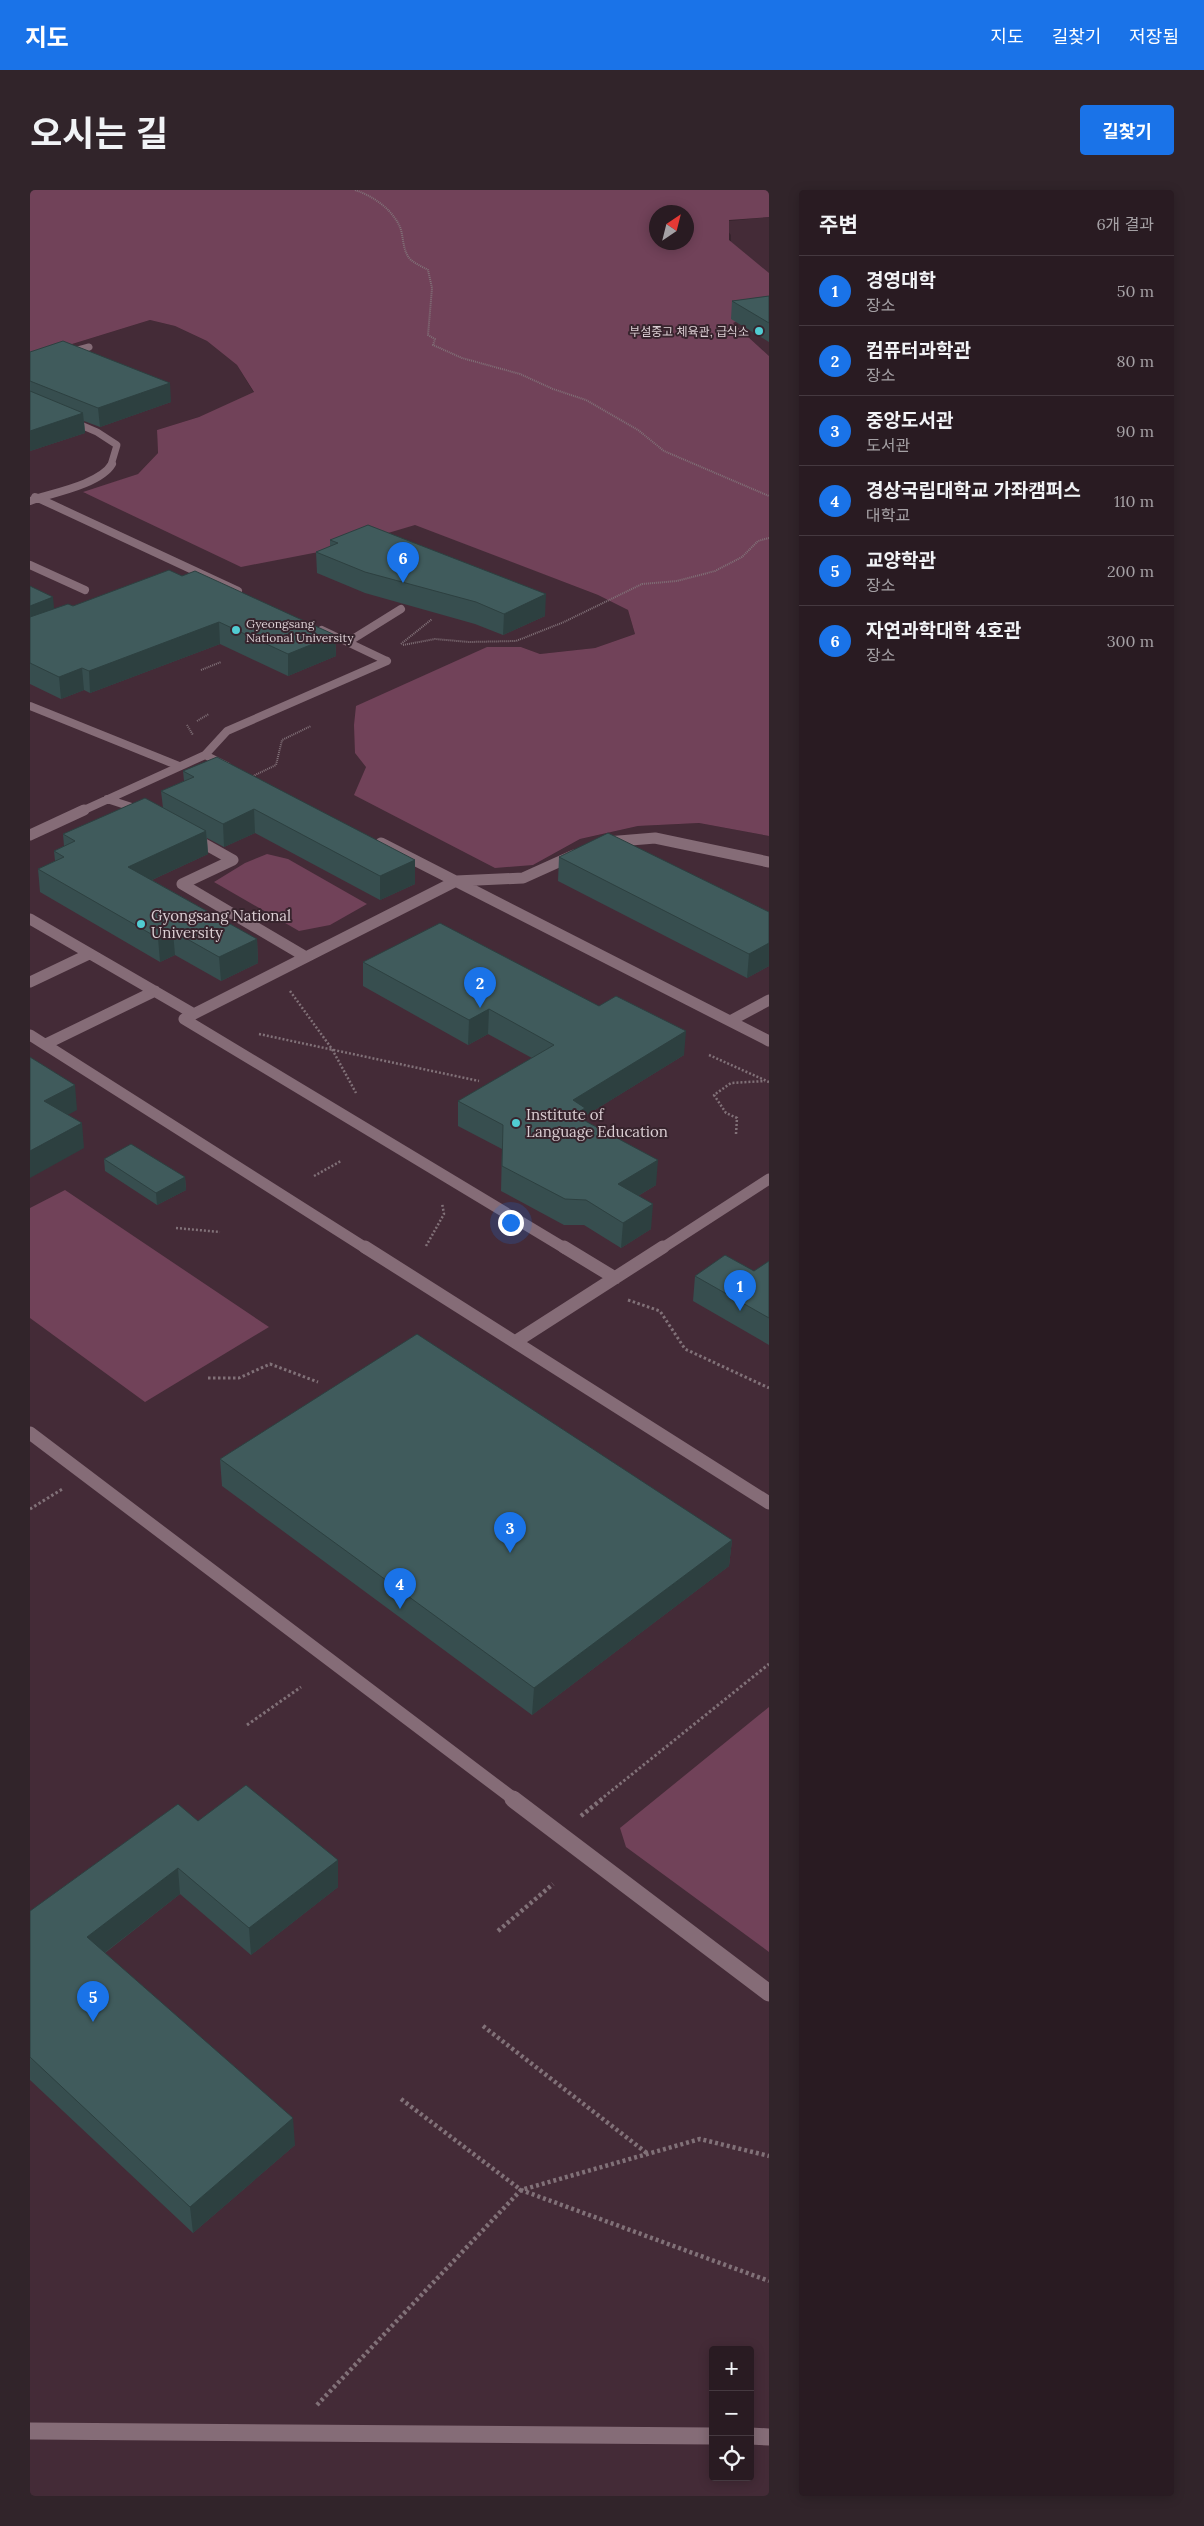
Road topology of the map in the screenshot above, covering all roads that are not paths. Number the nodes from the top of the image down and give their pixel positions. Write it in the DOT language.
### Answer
graph roads {
  1 [pos="89,347"];
  2 [pos="55,357"];
  3 [pos="64,418"];
  4 [pos="33,498"];
  5 [pos="30,565"];
  6 [pos="197,572"];
  7 [pos="188,575"];
  8 [pos="85,590"];
  9 [pos="250,596"];
  10 [pos="401,609"];
  11 [pos="312,626"];
  12 [pos="348,642"];
  13 [pos="30,706"];
  14 [pos="205,755"];
  15 [pos="178,766"];
  16 [pos="251,777"];
  17 [pos="108,800"];
  18 [pos="154,816"];
  19 [pos="180,831"];
  20 [pos="30,836"];
  21 [pos="367,836"];
  22 [pos="769,862"];
  23 [pos="456,881"];
  24 [pos="30,919"];
  25 [pos="89,954"];
  26 [pos="306,957"];
  27 [pos="30,982"];
  28 [pos="155,992"];
  29 [pos="769,1000"];
  30 [pos="194,1014"];
  31 [pos="730,1021"];
  32 [pos="30,1035"];
  33 [pos="769,1041"];
  34 [pos="46,1044"];
  35 [pos="769,1179"];
  36 [pos="615,1278"];
  37 [pos="515,1342"];
  38 [pos="30,1433"];
  39 [pos="769,1503"];
  40 [pos="769,1993"];
  41 [pos="30,2431"];
  42 [pos="709,2436"];
  43 [pos="754,2436"];
  44 [pos="769,2437"];
  1 -- 2 [label="street"];
  3 -- 4 [label="street"];
  4 -- 6 [label="street"];
  5 -- 8 [label="street"];
  6 -- 7 [label="street"];
  6 -- 9 [label="street"];
  10 -- 12 [label="street"];
  11 -- 12 [label="street"];
  12 -- 14 [label="street"];
  13 -- 15 [label="street"];
  14 -- 15 [label="street"];
  14 -- 16 [label="street"];
  15 -- 17 [label="street"];
  17 -- 18 [label="street"];
  17 -- 20 [label="street"];
  19 -- 26 [label="street"];
  21 -- 23 [label="street"];
  22 -- 23 [label="street"];
  23 -- 26 [label="street"];
  23 -- 31 [label="street"];
  24 -- 25 [label="street"];
  25 -- 27 [label="street"];
  25 -- 28 [label="street"];
  26 -- 30 [label="street"];
  28 -- 30 [label="street"];
  28 -- 34 [label="street"];
  29 -- 31 [label="street"];
  30 -- 36 [label="street"];
  31 -- 33 [label="street"];
  32 -- 34 [label="street"];
  34 -- 37 [label="street"];
  35 -- 36 [label="street"];
  36 -- 37 [label="street"];
  37 -- 39 [label="street"];
  38 -- 40 [label="street"];
  41 -- 42 [label="street"];
  43 -- 44 [label="street"];
}
